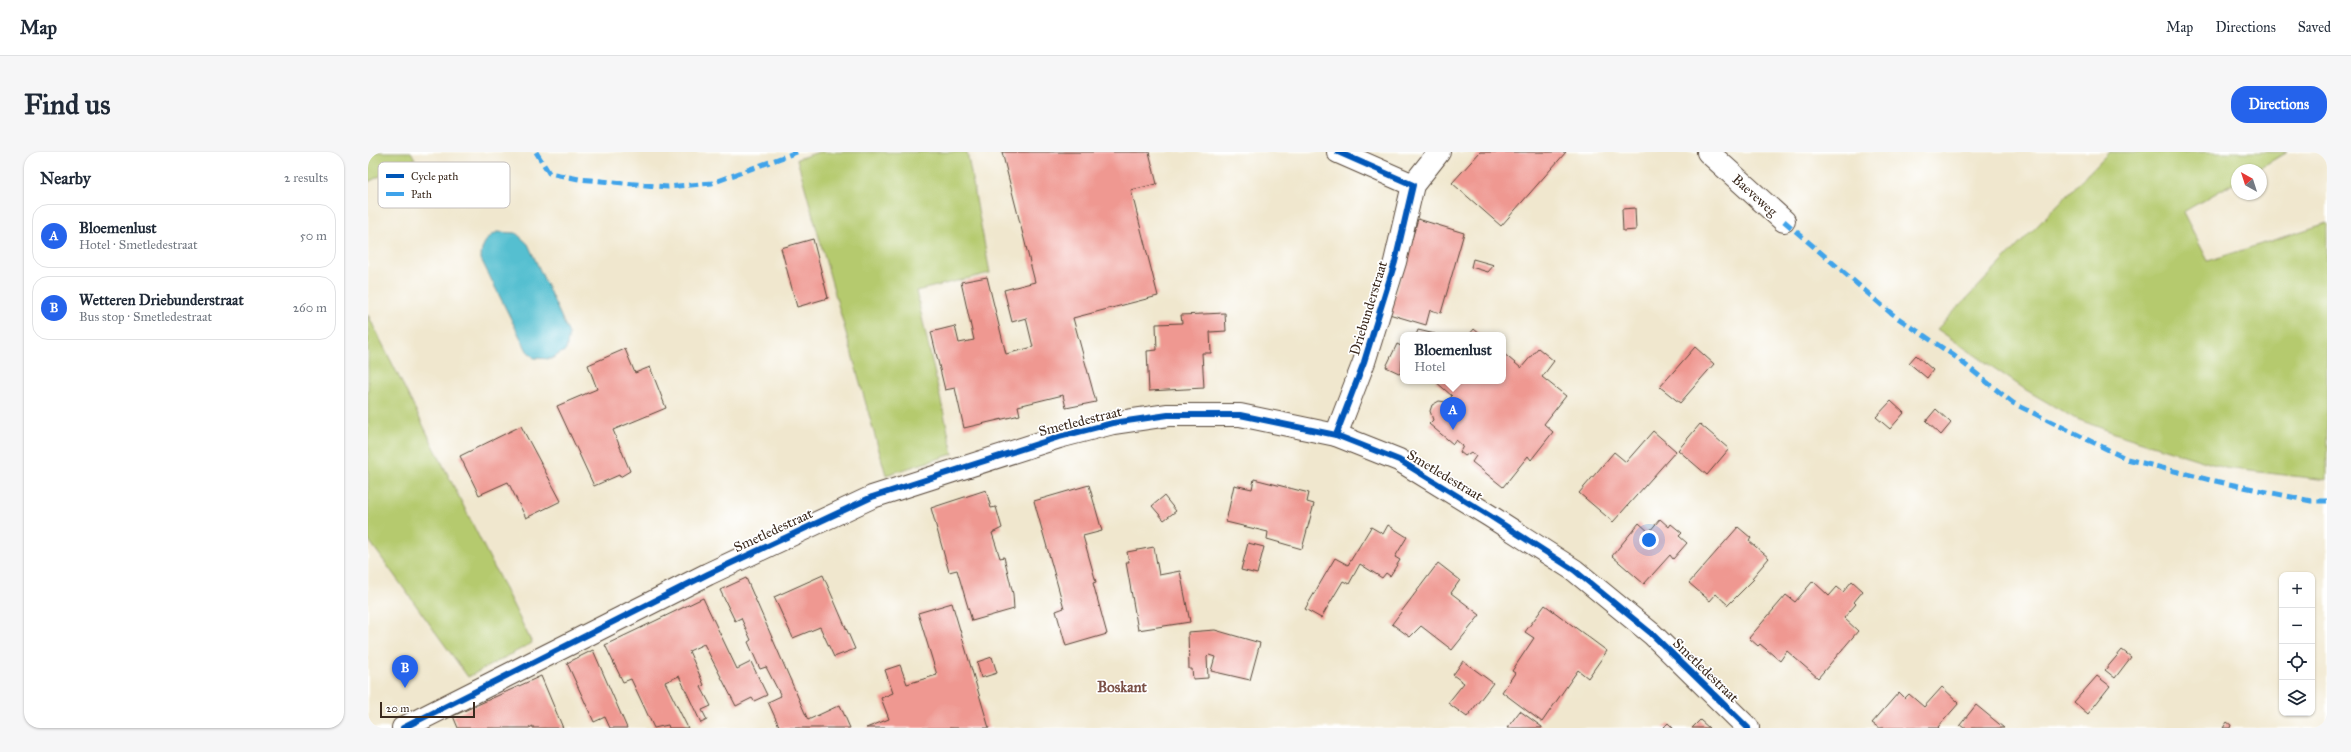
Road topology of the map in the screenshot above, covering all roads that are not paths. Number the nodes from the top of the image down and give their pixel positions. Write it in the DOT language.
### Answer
graph roads {
  1 [pos="1338,152"];
  2 [pos="1439,152"];
  3 [pos="1708,152"];
  4 [pos="1413,185"];
  5 [pos="1784,221"];
  6 [pos="1336,435"];
  7 [pos="403,728"];
  8 [pos="1748,728"];
  1 -- 4 [label="street"];
  2 -- 4 [label="street, Driebunderstraat"];
  3 -- 5 [label="street, Baeveweg"];
  4 -- 6 [label="street, Driebunderstraat"];
  6 -- 7 [label="street, Smetledestraat"];
  6 -- 8 [label="street, Smetledestraat"];
}
